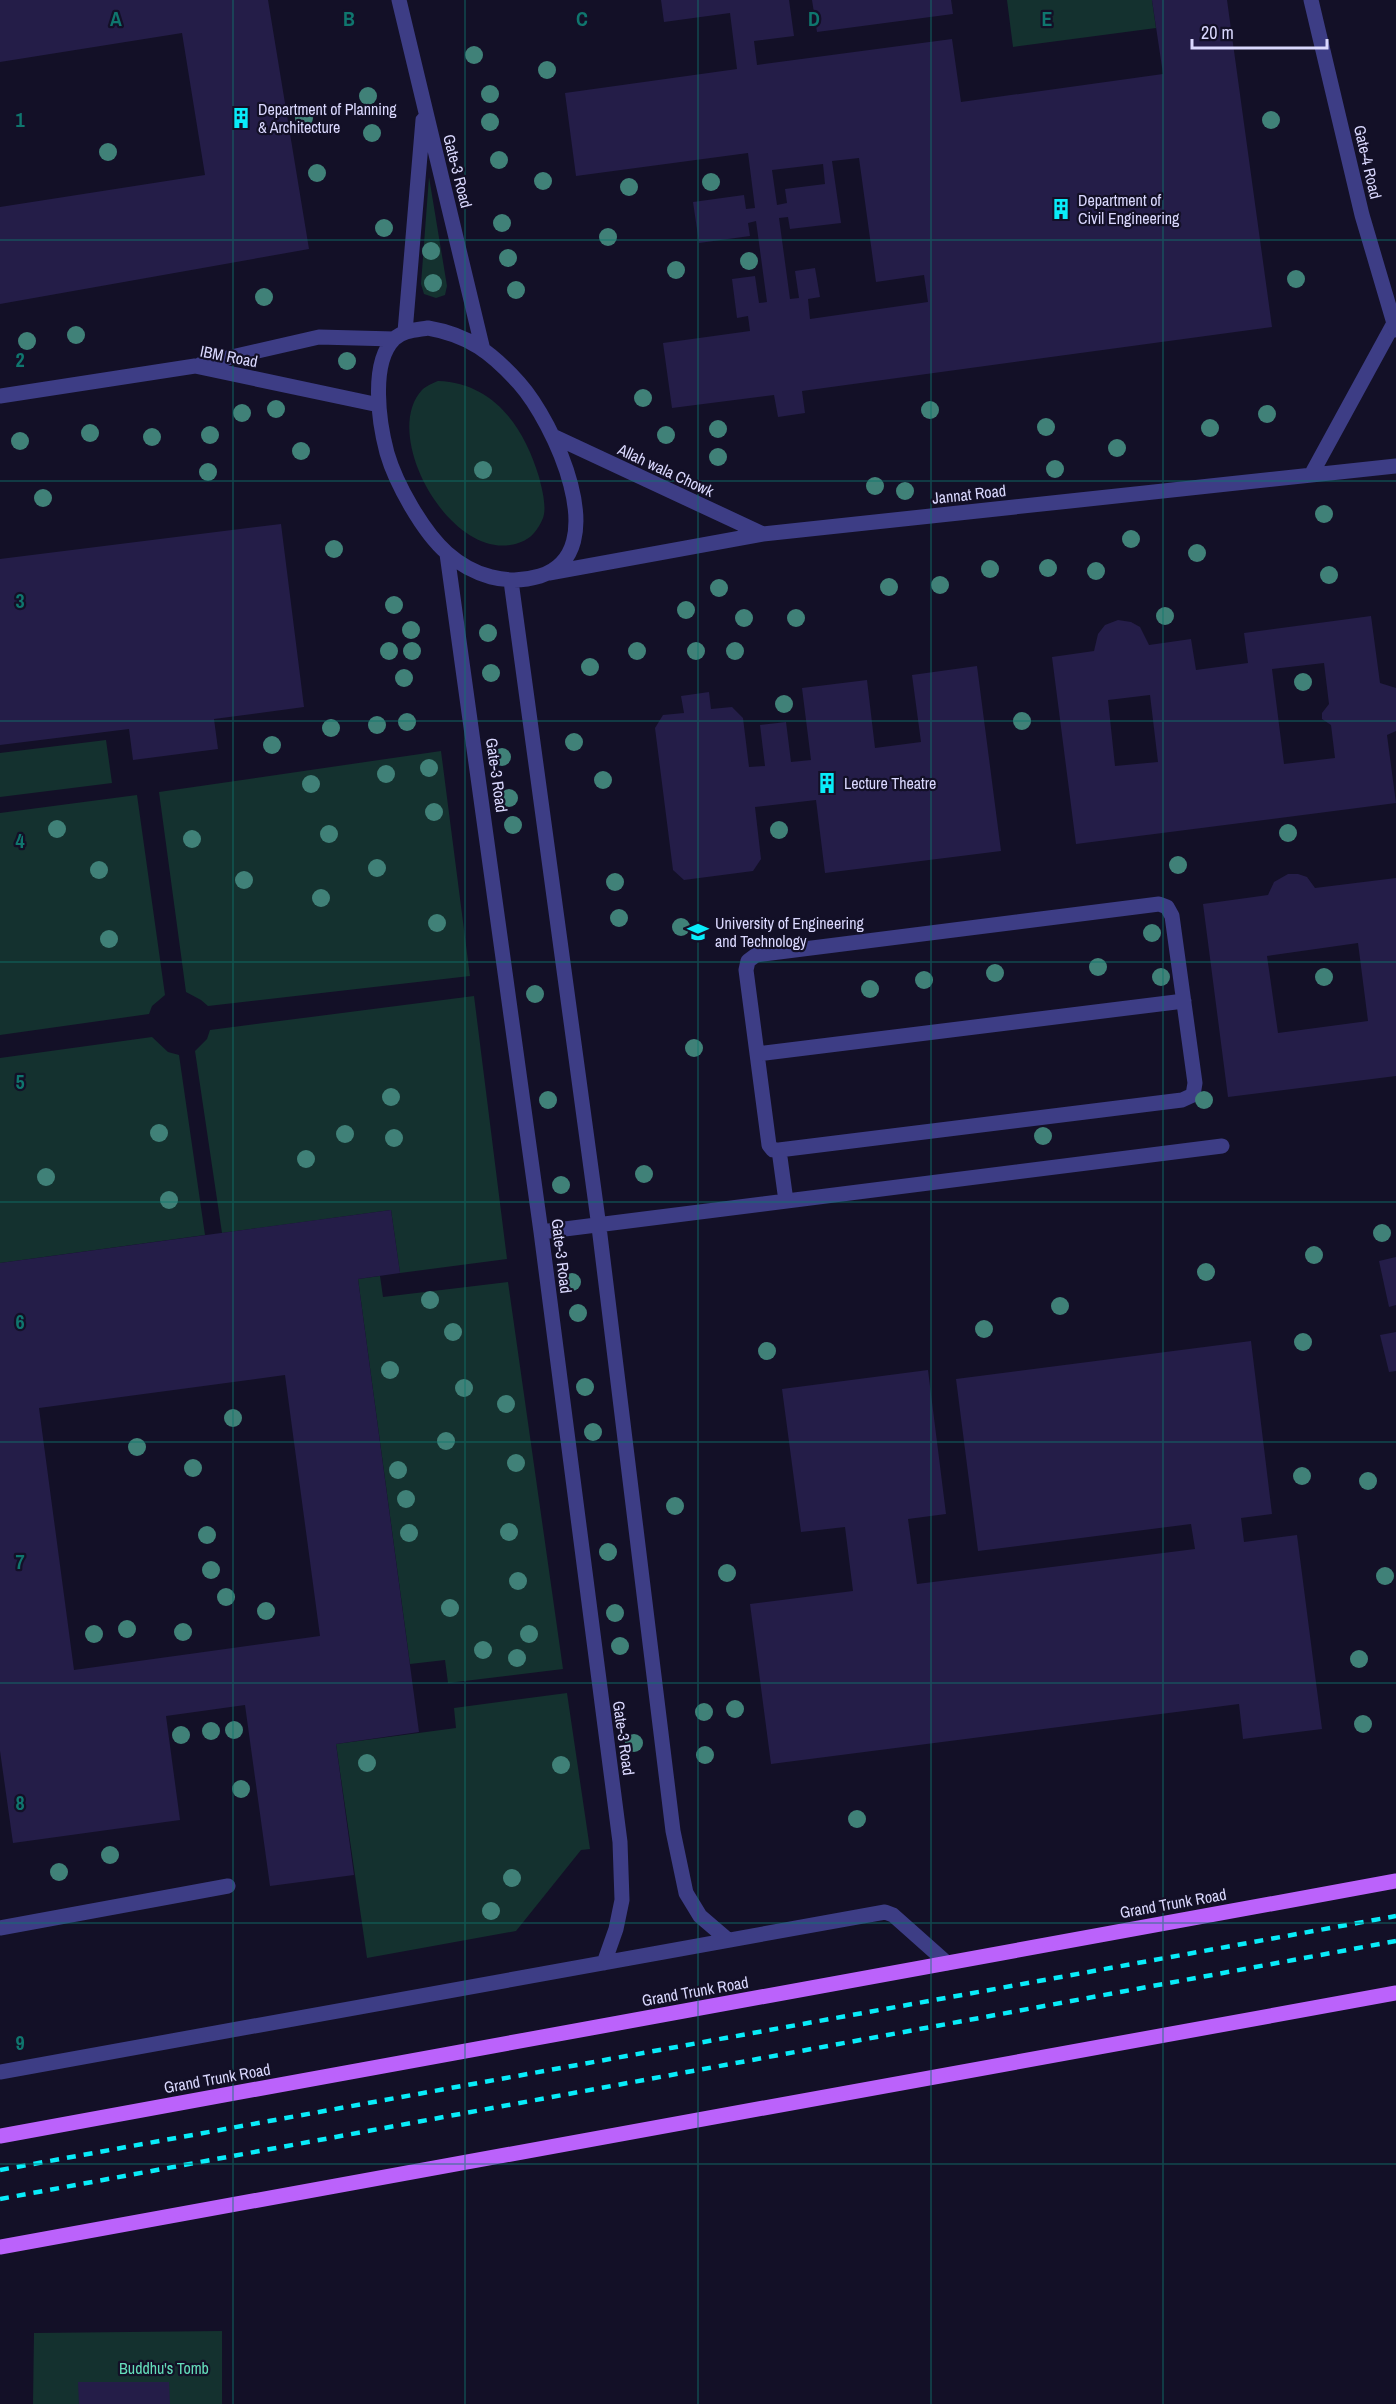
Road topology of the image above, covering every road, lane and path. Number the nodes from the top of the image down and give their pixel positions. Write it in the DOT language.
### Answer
graph roads {
  1 [pos="399,0"];
  2 [pos="1311,0"];
  3 [pos="424,105"];
  4 [pos="1395,326"];
  5 [pos="399,335"];
  6 [pos="483,350"];
  7 [pos="195,366"];
  8 [pos="0,396"];
  9 [pos="379,405"];
  10 [pos="555,437"];
  11 [pos="1396,466"];
  12 [pos="1311,475"];
  13 [pos="763,534"];
  14 [pos="447,554"];
  15 [pos="549,573"];
  16 [pos="511,581"];
  17 [pos="1184,1000"];
  18 [pos="757,1054"];
  19 [pos="1222,1146"];
  20 [pos="779,1150"];
  21 [pos="786,1201"];
  22 [pos="599,1227"];
  23 [pos="541,1233"];
  24 [pos="1396,1881"];
  25 [pos="228,1886"];
  26 [pos="0,1928"];
  27 [pos="728,1940"];
  28 [pos="604,1963"];
  29 [pos="947,1964"];
  30 [pos="1396,1992"];
  31 [pos="0,2072"];
  32 [pos="0,2136"];
  33 [pos="0,2247"];
  1 -- 3 [label="street, Gate-3 Road"];
  2 -- 4 [label="street, Gate-4 Road"];
  3 -- 5 [label="street"];
  3 -- 6 [label="street, Gate-3 Road"];
  4 -- 12 [label="street"];
  5 -- 6 [label="street"];
  5 -- 7 [label="street"];
  5 -- 9 [label="street"];
  6 -- 10 [label="street"];
  7 -- 8 [label="street, IBM Road"];
  7 -- 9 [label="street, IBM Road"];
  9 -- 14 [label="street"];
  10 -- 13 [label="street, Allah wala Chowk"];
  10 -- 15 [label="street"];
  11 -- 12 [label="street, Jannat Road"];
  12 -- 13 [label="street, Jannat Road"];
  13 -- 15 [label="street, Jannat Road"];
  14 -- 16 [label="street"];
  14 -- 23 [label="street, Gate-3 Road"];
  15 -- 16 [label="street, Jannat Road"];
  16 -- 22 [label="street"];
  17 -- 18 [label="street"];
  17 -- 18 [label="street"];
  17 -- 20 [label="street"];
  18 -- 20 [label="street"];
  19 -- 21 [label="street"];
  20 -- 21 [label="street"];
  21 -- 22 [label="street"];
  22 -- 23 [label="street"];
  22 -- 27 [label="street"];
  23 -- 28 [label="street, Gate-3 Road"];
  24 -- 29 [label="main road, Grand Trunk Road"];
  25 -- 26 [label="street"];
  27 -- 28 [label="street"];
  27 -- 29 [label="street"];
  28 -- 31 [label="street"];
  29 -- 32 [label="main road, Grand Trunk Road"];
  30 -- 33 [label="main road"];
}
